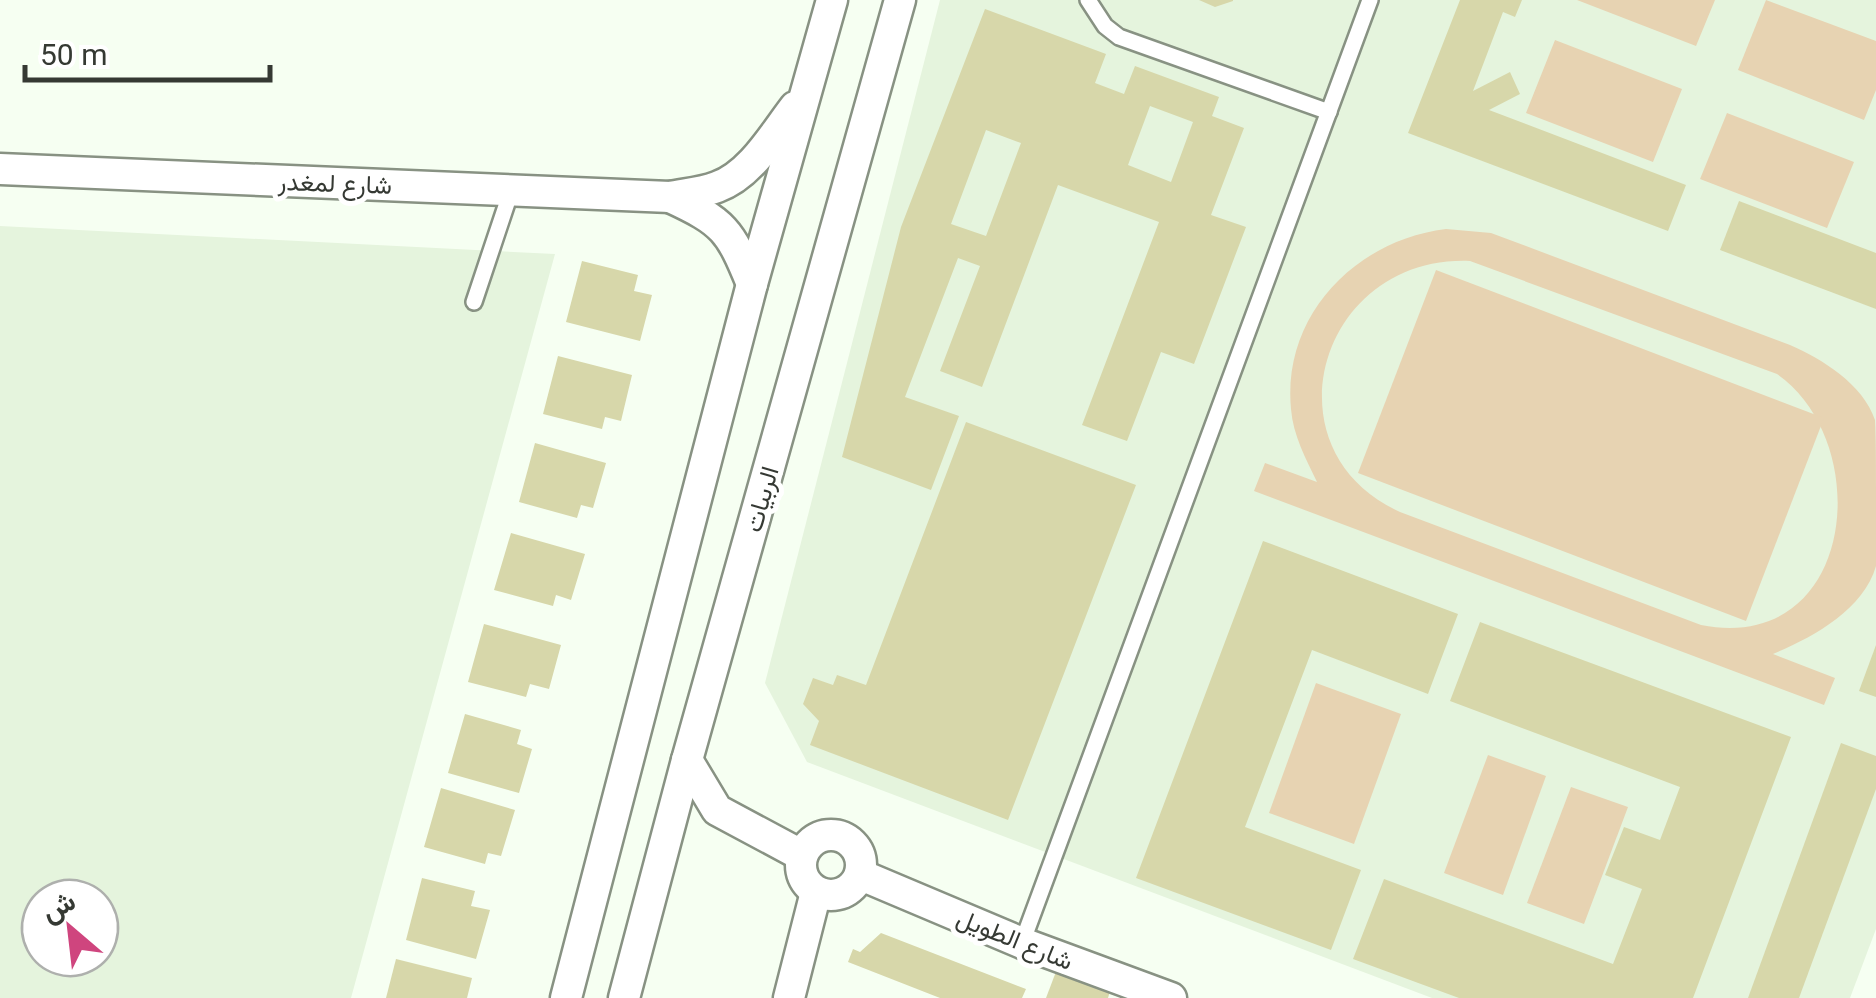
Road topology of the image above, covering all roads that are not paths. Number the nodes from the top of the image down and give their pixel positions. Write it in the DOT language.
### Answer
graph roads {
  1 [pos="832,0"];
  2 [pos="900,0"];
  3 [pos="1088,0"];
  4 [pos="1370,0"];
  5 [pos="805,96"];
  6 [pos="1329,112"];
  7 [pos="0,168"];
  8 [pos="511,191"];
  9 [pos="670,198"];
  10 [pos="752,284"];
  11 [pos="474,302"];
  12 [pos="687,760"];
  13 [pos="802,856"];
  14 [pos="861,875"];
  15 [pos="816,892"];
  16 [pos="1022,943"];
  17 [pos="566,998"];
  18 [pos="624,998"];
  19 [pos="789,998"];
  20 [pos="1170,998"];
  1 -- 5 [label="street"];
  2 -- 12 [label="street, الربيات"];
  3 -- 6 [label="lane"];
  4 -- 6 [label="lane"];
  5 -- 9 [label="street, شارع لمغدر"];
  5 -- 10 [label="street"];
  6 -- 16 [label="lane"];
  7 -- 8 [label="street, شارع لمغدر"];
  8 -- 9 [label="street, شارع لمغدر"];
  8 -- 11 [label="lane"];
  9 -- 10 [label="street, شارع لمغدر"];
  10 -- 17 [label="street"];
  12 -- 13 [label="street"];
  12 -- 18 [label="street, الربيات"];
  13 -- 14 [label="street"];
  13 -- 15 [label="street"];
  14 -- 15 [label="street"];
  14 -- 16 [label="street, شارع الطويل"];
  15 -- 19 [label="street"];
  16 -- 20 [label="street, شارع الطويل"];
}
